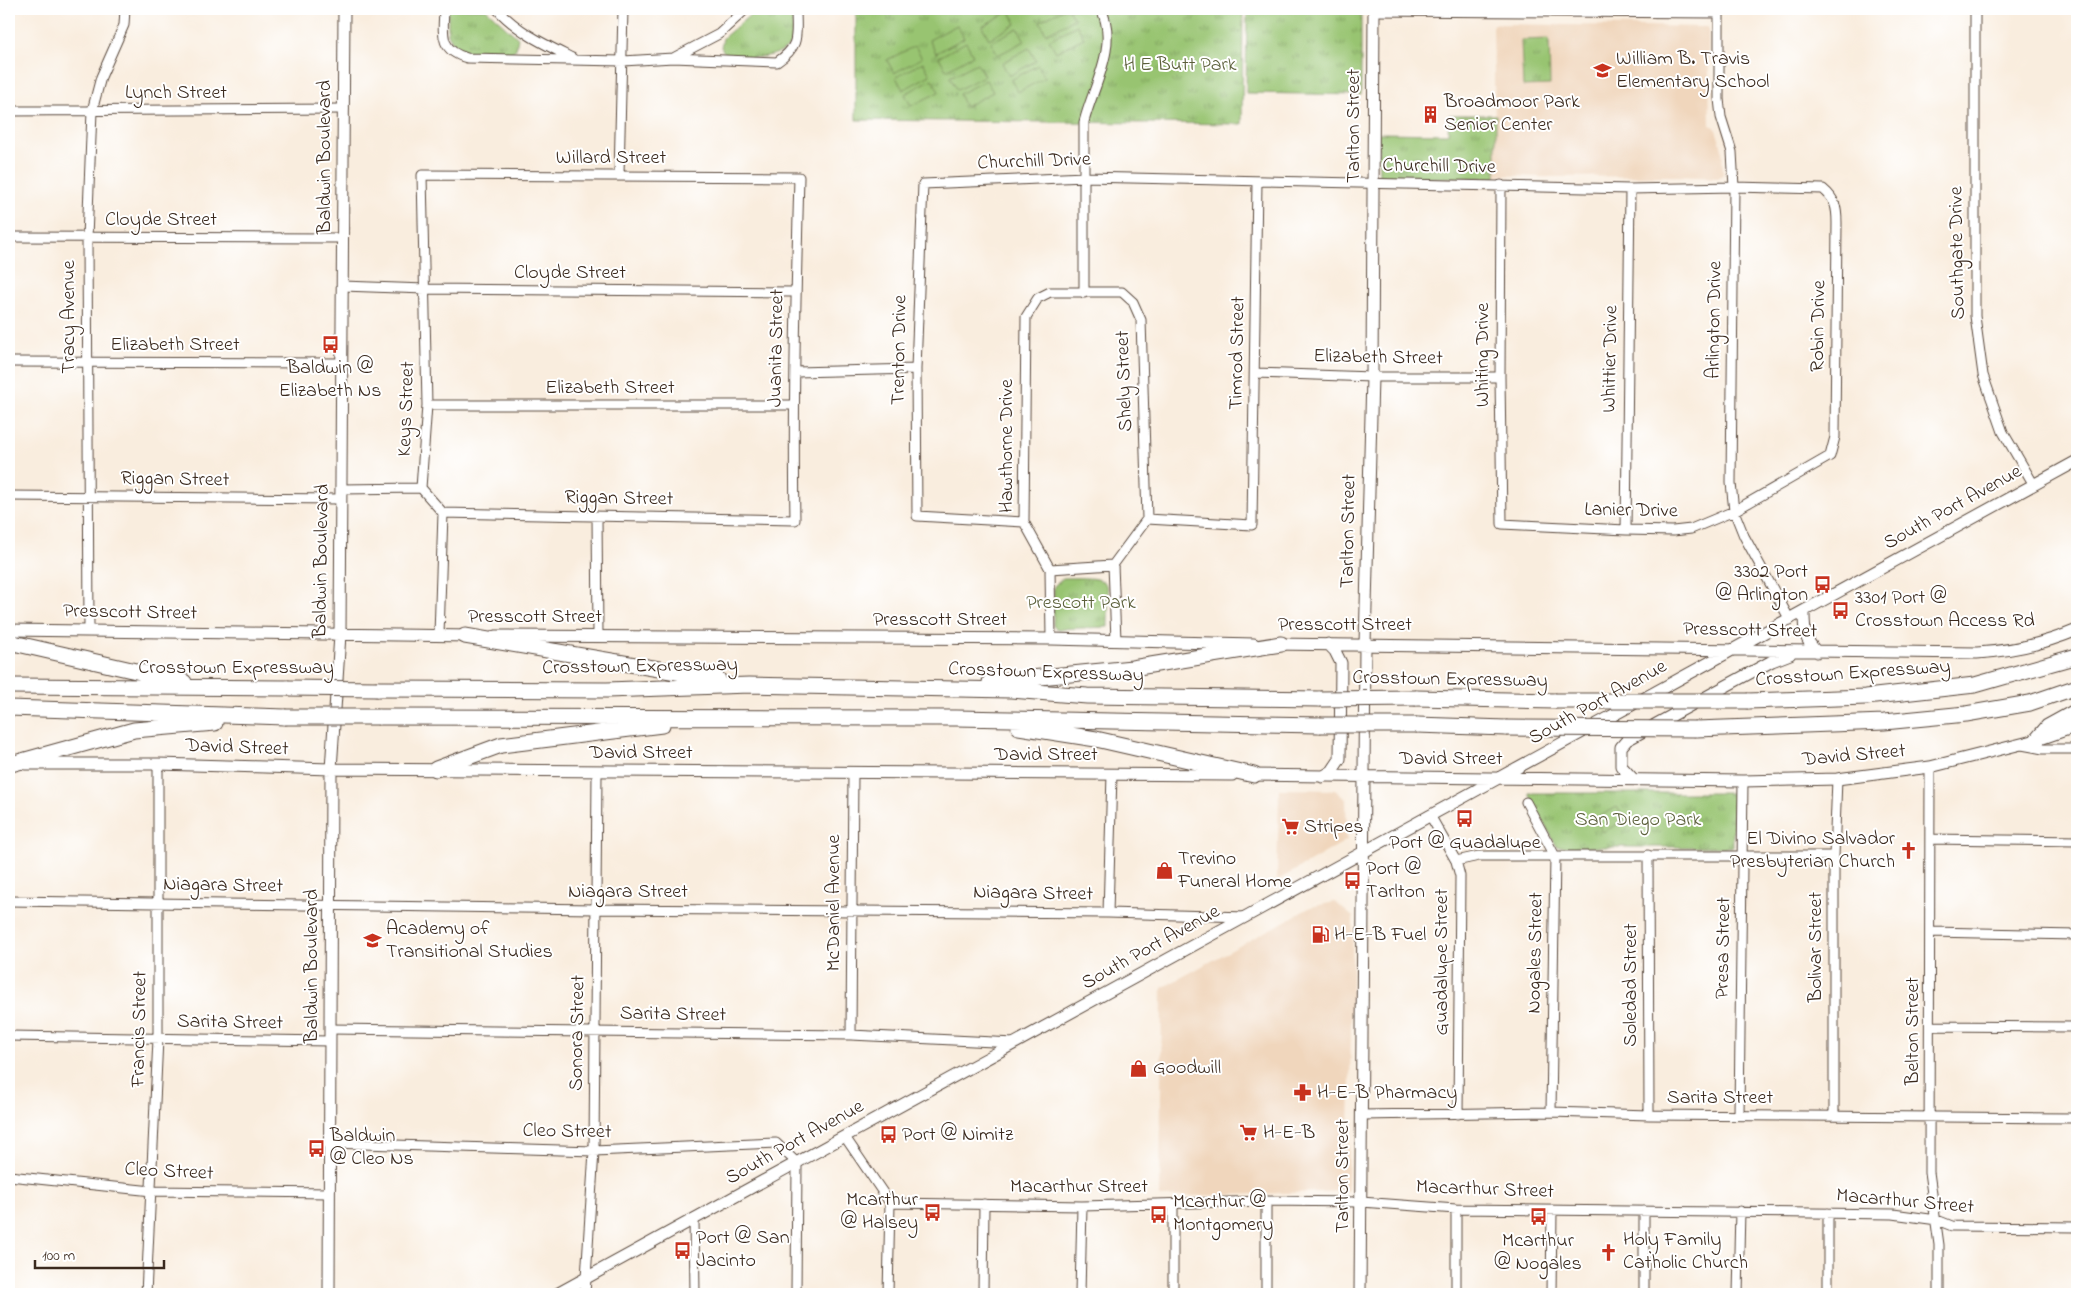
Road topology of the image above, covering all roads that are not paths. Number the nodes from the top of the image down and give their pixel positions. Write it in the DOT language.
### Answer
graph roads {
  1 [pos="125,9"];
  2 [pos="344,9"];
  3 [pos="444,9"];
  4 [pos="497,9"];
  5 [pos="623,9"];
  6 [pos="746,9"];
  7 [pos="796,9"];
  8 [pos="1102,9"];
  9 [pos="1975,9"];
  10 [pos="1374,10"];
  11 [pos="1594,10"];
  12 [pos="1719,11"];
  13 [pos="673,58"];
  14 [pos="574,59"];
  15 [pos="623,61"];
  16 [pos="344,109"];
  17 [pos="9,111"];
  18 [pos="92,111"];
  19 [pos="422,176"];
  20 [pos="619,176"];
  21 [pos="799,177"];
  22 [pos="1085,177"];
  23 [pos="1257,182"];
  24 [pos="923,184"];
  25 [pos="1373,184"];
  26 [pos="1501,185"];
  27 [pos="1734,187"];
  28 [pos="1630,189"];
  29 [pos="1832,197"];
  30 [pos="9,236"];
  31 [pos="87,238"];
  32 [pos="343,238"];
  33 [pos="343,286"];
  34 [pos="425,289"];
  35 [pos="796,292"];
  36 [pos="1084,293"];
  37 [pos="9,362"];
  38 [pos="87,363"];
  39 [pos="342,364"];
  40 [pos="916,369"];
  41 [pos="796,372"];
  42 [pos="1256,373"];
  43 [pos="1372,377"];
  44 [pos="1500,377"];
  45 [pos="427,405"];
  46 [pos="793,405"];
  47 [pos="1830,456"];
  48 [pos="2077,461"];
  49 [pos="2034,485"];
  50 [pos="421,488"];
  51 [pos="341,494"];
  52 [pos="9,496"];
  53 [pos="87,496"];
  54 [pos="1734,510"];
  55 [pos="444,513"];
  56 [pos="597,516"];
  57 [pos="1147,519"];
  58 [pos="795,520"];
  59 [pos="1024,522"];
  60 [pos="1502,524"];
  61 [pos="1626,530"];
  62 [pos="1112,565"];
  63 [pos="1050,569"];
  64 [pos="1804,612"];
  65 [pos="1790,620"];
  66 [pos="9,630"];
  67 [pos="2077,630"];
  68 [pos="89,631"];
  69 [pos="340,635"];
  70 [pos="439,635"];
  71 [pos="465,636"];
  72 [pos="598,636"];
  73 [pos="1051,639"];
  74 [pos="1116,640"];
  75 [pos="9,642"];
  76 [pos="1280,644"];
  77 [pos="1328,644"];
  78 [pos="1365,644"];
  79 [pos="1734,649"];
  80 [pos="1798,652"];
  81 [pos="1817,652"];
  82 [pos="2077,656"];
  83 [pos="749,684"];
  84 [pos="9,686"];
  85 [pos="2077,687"];
  86 [pos="213,688"];
  87 [pos="918,688"];
  88 [pos="9,708"];
  89 [pos="2077,711"];
  90 [pos="278,717"];
  91 [pos="728,717"];
  92 [pos="964,718"];
  93 [pos="2077,726"];
  94 [pos="2038,740"];
  95 [pos="2019,744"];
  96 [pos="2077,749"];
  97 [pos="10,764"];
  98 [pos="158,764"];
  99 [pos="1930,767"];
  100 [pos="436,769"];
  101 [pos="331,770"];
  102 [pos="596,772"];
  103 [pos="853,772"];
  104 [pos="1112,774"];
  105 [pos="1254,775"];
  106 [pos="1322,777"];
  107 [pos="1365,778"];
  108 [pos="1500,778"];
  109 [pos="1632,779"];
  110 [pos="1837,779"];
  111 [pos="1743,781"];
  112 [pos="1526,802"];
  113 [pos="1431,816"];
  114 [pos="1930,839"];
  115 [pos="2077,841"];
  116 [pos="1364,853"];
  117 [pos="1648,855"];
  118 [pos="1555,856"];
  119 [pos="1834,856"];
  120 [pos="1744,857"];
  121 [pos="1456,861"];
  122 [pos="9,902"];
  123 [pos="159,903"];
  124 [pos="330,905"];
  125 [pos="596,909"];
  126 [pos="852,910"];
  127 [pos="1108,913"];
  128 [pos="1246,917"];
  129 [pos="1931,932"];
  130 [pos="2077,935"];
  131 [pos="1931,1026"];
  132 [pos="2077,1027"];
  133 [pos="596,1032"];
  134 [pos="851,1034"];
  135 [pos="330,1035"];
  136 [pos="9,1036"];
  137 [pos="158,1040"];
  138 [pos="1016,1043"];
  139 [pos="1552,1112"];
  140 [pos="1458,1114"];
  141 [pos="1362,1115"];
  142 [pos="1649,1115"];
  143 [pos="1739,1115"];
  144 [pos="1834,1115"];
  145 [pos="1929,1118"];
  146 [pos="2077,1118"];
  147 [pos="845,1137"];
  148 [pos="330,1143"];
  149 [pos="594,1152"];
  150 [pos="797,1163"];
  151 [pos="9,1176"];
  152 [pos="152,1191"];
  153 [pos="329,1193"];
  154 [pos="1266,1201"];
  155 [pos="1361,1202"];
  156 [pos="890,1203"];
  157 [pos="984,1204"];
  158 [pos="1173,1205"];
  159 [pos="1082,1206"];
  160 [pos="1456,1209"];
  161 [pos="1552,1210"];
  162 [pos="1644,1211"];
  163 [pos="1740,1211"];
  164 [pos="1828,1213"];
  165 [pos="694,1219"];
  166 [pos="1937,1220"];
  167 [pos="2077,1227"];
  168 [pos="585,1279"];
  169 [pos="146,1294"];
  170 [pos="329,1294"];
  171 [pos="557,1294"];
  172 [pos="585,1294"];
  173 [pos="695,1294"];
  174 [pos="796,1294"];
  175 [pos="888,1294"];
  176 [pos="983,1294"];
  177 [pos="1080,1294"];
  178 [pos="1173,1294"];
  179 [pos="1266,1294"];
  180 [pos="1360,1294"];
  181 [pos="1456,1294"];
  182 [pos="1551,1294"];
  183 [pos="1644,1294"];
  184 [pos="1738,1294"];
  185 [pos="1828,1294"];
  186 [pos="1939,1294"];
  1 -- 18 [label="street, Tracy Avenue"];
  2 -- 16 [label="main road, Baldwin Boulevard"];
  3 -- 14 [label="street"];
  4 -- 14 [label="street"];
  5 -- 15 [label="street"];
  6 -- 13 [label="street"];
  7 -- 13 [label="street"];
  8 -- 22 [label="street"];
  9 -- 49 [label="street, Southgate Drive"];
  10 -- 11 [label="street"];
  10 -- 25 [label="main road, Tarlton Street"];
  11 -- 12 [label="street"];
  12 -- 27 [label="street, Arlington Drive"];
  13 -- 15 [label="street"];
  14 -- 15 [label="street"];
  15 -- 20 [label="street"];
  16 -- 18 [label="street, Lynch Street"];
  16 -- 32 [label="main road, Baldwin Boulevard"];
  17 -- 18 [label="street, Lynch Street"];
  18 -- 31 [label="street, Tracy Avenue"];
  19 -- 20 [label="street, Willard Street"];
  19 -- 34 [label="street, Keys Street"];
  20 -- 21 [label="street, Willard Street"];
  21 -- 35 [label="street, Juanita Street"];
  22 -- 23 [label="street, Churchill Drive"];
  22 -- 24 [label="street, Churchill Drive"];
  22 -- 36 [label="street"];
  23 -- 25 [label="street, Churchill Drive"];
  23 -- 42 [label="street, Timrod Street"];
  24 -- 40 [label="street, Trenton Drive"];
  25 -- 26 [label="street, Churchill Drive"];
  25 -- 43 [label="main road, Tarlton Street"];
  26 -- 28 [label="street, Churchill Drive"];
  26 -- 44 [label="street, Whiting Drive"];
  27 -- 28 [label="street, Churchill Drive"];
  27 -- 29 [label="street, Churchill Drive"];
  27 -- 54 [label="street, Arlington Drive"];
  28 -- 61 [label="street, Whittier Drive"];
  29 -- 47 [label="street, Robin Drive"];
  30 -- 31 [label="street, Cloyde Street"];
  31 -- 32 [label="street, Cloyde Street"];
  31 -- 38 [label="street, Tracy Avenue"];
  32 -- 33 [label="main road, Baldwin Boulevard"];
  33 -- 34 [label="street, Cloyde Street"];
  33 -- 39 [label="main road, Baldwin Boulevard"];
  34 -- 35 [label="street, Cloyde Street"];
  34 -- 45 [label="street, Keys Street"];
  35 -- 41 [label="street, Juanita Street"];
  36 -- 57 [label="street, Shely Street"];
  36 -- 59 [label="street, Hawthorne Drive"];
  37 -- 38 [label="street, Elizabeth Street"];
  38 -- 39 [label="street, Elizabeth Street"];
  38 -- 53 [label="street, Tracy Avenue"];
  39 -- 51 [label="main road, Baldwin Boulevard"];
  40 -- 41 [label="street"];
  40 -- 59 [label="street, Trenton Drive"];
  41 -- 46 [label="street, Juanita Street"];
  42 -- 43 [label="street, Elizabeth Street"];
  42 -- 57 [label="street, Timrod Street"];
  43 -- 44 [label="street, Elizabeth Street"];
  43 -- 78 [label="main road, Tarlton Street"];
  44 -- 60 [label="street, Whiting Drive"];
  45 -- 46 [label="street, Elizabeth Street"];
  45 -- 50 [label="street, Keys Street"];
  46 -- 58 [label="street, Juanita Street"];
  47 -- 54 [label="street, Lanier Drive"];
  48 -- 49 [label="main road, South Port Avenue"];
  49 -- 64 [label="main road, South Port Avenue"];
  50 -- 51 [label="street, Riggan Street"];
  50 -- 55 [label="street"];
  51 -- 53 [label="street, Riggan Street"];
  51 -- 69 [label="main road, Baldwin Boulevard"];
  52 -- 53 [label="street, Riggan Street"];
  53 -- 68 [label="street, Tracy Avenue"];
  54 -- 61 [label="street, Lanier Drive"];
  54 -- 65 [label="street, Arlington Drive"];
  55 -- 56 [label="street, Riggan Street"];
  55 -- 70 [label="street"];
  56 -- 58 [label="street, Riggan Street"];
  56 -- 72 [label="street"];
  57 -- 62 [label="street"];
  59 -- 63 [label="street, Hawthorne Drive"];
  60 -- 61 [label="street, Lanier Drive"];
  62 -- 63 [label="street"];
  62 -- 74 [label="street"];
  63 -- 73 [label="street, Hawthorne Drive"];
  64 -- 65 [label="main road, South Port Avenue"];
  64 -- 81 [label="main road"];
  65 -- 79 [label="main road, South Port Avenue"];
  66 -- 68 [label="main road, Presscott Street"];
  67 -- 81 [label="main road, Presscott Street"];
  68 -- 69 [label="main road, Presscott Street"];
  69 -- 70 [label="main road, Presscott Street"];
  69 -- 101 [label="main road, Baldwin Boulevard"];
  70 -- 71 [label="main road, Presscott Street"];
  71 -- 72 [label="main road, Presscott Street"];
  71 -- 83 [label="highway"];
  72 -- 73 [label="main road, Presscott Street"];
  73 -- 74 [label="main road, Presscott Street"];
  74 -- 76 [label="main road, Presscott Street"];
  75 -- 86 [label="highway"];
  76 -- 77 [label="main road, Presscott Street"];
  76 -- 87 [label="highway"];
  77 -- 78 [label="main road, Presscott Street"];
  77 -- 106 [label="main road"];
  78 -- 79 [label="main road, Presscott Street"];
  78 -- 107 [label="main road, Tarlton Street"];
  79 -- 80 [label="main road, Presscott Street"];
  79 -- 108 [label="main road, South Port Avenue"];
  80 -- 81 [label="main road, Presscott Street"];
  80 -- 109 [label="main road"];
  82 -- 87 [label="highway, Crosstown Expressway, bridge"];
  83 -- 86 [label="highway, Crosstown Expressway, bridge"];
  83 -- 87 [label="highway, Crosstown Expressway"];
  84 -- 86 [label="highway, Crosstown Expressway"];
  85 -- 92 [label="highway, bridge"];
  88 -- 90 [label="highway"];
  89 -- 94 [label="highway"];
  90 -- 91 [label="highway, bridge"];
  90 -- 97 [label="highway"];
  91 -- 92 [label="highway"];
  91 -- 100 [label="highway"];
  92 -- 105 [label="highway"];
  93 -- 94 [label="main road, David Street"];
  94 -- 95 [label="main road, David Street"];
  95 -- 96 [label="street"];
  95 -- 99 [label="main road, David Street"];
  97 -- 98 [label="main road, David Street"];
  98 -- 101 [label="main road, David Street"];
  98 -- 123 [label="street, Francis Street"];
  99 -- 110 [label="main road, David Street"];
  99 -- 114 [label="street, Belton Street"];
  100 -- 101 [label="main road, David Street"];
  100 -- 102 [label="main road, David Street"];
  101 -- 124 [label="main road, Baldwin Boulevard"];
  102 -- 103 [label="main road, David Street"];
  102 -- 125 [label="street, Sonora Street"];
  103 -- 104 [label="main road, David Street"];
  103 -- 126 [label="street, McDaniel Avenue"];
  104 -- 105 [label="main road, David Street"];
  104 -- 127 [label="street"];
  105 -- 106 [label="main road, David Street"];
  106 -- 107 [label="main road, David Street"];
  107 -- 108 [label="main road, David Street"];
  107 -- 116 [label="main road, Tarlton Street"];
  108 -- 109 [label="main road, David Street"];
  108 -- 113 [label="main road, South Port Avenue"];
  109 -- 111 [label="main road, David Street"];
  110 -- 111 [label="main road, David Street"];
  110 -- 119 [label="street, Bolivar Street"];
  111 -- 120 [label="street, Presa Street"];
  112 -- 118 [label="street, Nogales Street"];
  113 -- 116 [label="main road, South Port Avenue"];
  113 -- 121 [label="street, Guadalupe Street"];
  114 -- 115 [label="street"];
  114 -- 129 [label="street, Belton Street"];
  116 -- 128 [label="main road, South Port Avenue"];
  116 -- 141 [label="main road, Tarlton Street"];
  117 -- 118 [label="street"];
  117 -- 120 [label="street"];
  117 -- 142 [label="street, Soledad Street"];
  118 -- 121 [label="street"];
  118 -- 139 [label="street, Nogales Street"];
  119 -- 120 [label="street"];
  119 -- 144 [label="street, Bolivar Street"];
  120 -- 143 [label="street, Presa Street"];
  121 -- 140 [label="street, Guadalupe Street"];
  122 -- 123 [label="street, Niagara Street"];
  123 -- 124 [label="street, Niagara Street"];
  123 -- 137 [label="street, Francis Street"];
  124 -- 125 [label="street, Niagara Street"];
  124 -- 135 [label="main road, Baldwin Boulevard"];
  125 -- 126 [label="street, Niagara Street"];
  125 -- 133 [label="street, Sonora Street"];
  126 -- 127 [label="street, Niagara Street"];
  126 -- 134 [label="street, McDaniel Avenue"];
  127 -- 128 [label="street, Niagara Street"];
  128 -- 138 [label="main road, South Port Avenue"];
  129 -- 130 [label="street"];
  129 -- 131 [label="street, Belton Street"];
  131 -- 132 [label="street"];
  131 -- 145 [label="street, Belton Street"];
  133 -- 134 [label="street, Sarita Street"];
  133 -- 135 [label="street, Sarita Street"];
  133 -- 149 [label="street, Sonora Street"];
  134 -- 138 [label="street, Sarita Street"];
  135 -- 137 [label="street, Sarita Street"];
  135 -- 148 [label="main road, Baldwin Boulevard"];
  136 -- 137 [label="street, Sarita Street"];
  137 -- 152 [label="street, Francis Street"];
  138 -- 147 [label="main road, South Port Avenue"];
  139 -- 140 [label="street, Sarita Street"];
  139 -- 142 [label="street, Sarita Street"];
  140 -- 141 [label="street, Sarita Street"];
  141 -- 155 [label="main road, Tarlton Street"];
  142 -- 143 [label="street, Sarita Street"];
  143 -- 144 [label="street, Sarita Street"];
  144 -- 145 [label="street, Sarita Street"];
  145 -- 146 [label="street, Sarita Street"];
  145 -- 166 [label="street, Belton Street"];
  147 -- 150 [label="main road, South Port Avenue"];
  147 -- 156 [label="street"];
  148 -- 149 [label="street, Cleo Street"];
  148 -- 153 [label="main road, Baldwin Boulevard"];
  149 -- 150 [label="street, Cleo Street"];
  149 -- 168 [label="street, Sonora Street"];
  150 -- 165 [label="main road, South Port Avenue"];
  150 -- 174 [label="street"];
  151 -- 152 [label="street, Cleo Street"];
  152 -- 153 [label="street, Cleo Street"];
  152 -- 169 [label="street, Francis Street"];
  153 -- 170 [label="main road, Baldwin Boulevard"];
  154 -- 155 [label="street, Macarthur Street"];
  154 -- 158 [label="street, Macarthur Street"];
  154 -- 179 [label="street"];
  155 -- 160 [label="street, Macarthur Street"];
  155 -- 180 [label="main road, Tarlton Street"];
  156 -- 157 [label="street, Macarthur Street"];
  156 -- 175 [label="street"];
  157 -- 159 [label="street, Macarthur Street"];
  157 -- 176 [label="street"];
  158 -- 159 [label="street, Macarthur Street"];
  158 -- 178 [label="street"];
  159 -- 177 [label="street"];
  160 -- 161 [label="street, Macarthur Street"];
  160 -- 181 [label="street"];
  161 -- 162 [label="street, Macarthur Street"];
  161 -- 182 [label="street"];
  162 -- 163 [label="street, Macarthur Street"];
  162 -- 183 [label="street"];
  163 -- 164 [label="street, Macarthur Street"];
  163 -- 184 [label="street"];
  164 -- 166 [label="street, Macarthur Street"];
  164 -- 185 [label="street"];
  165 -- 168 [label="main road, South Port Avenue"];
  165 -- 173 [label="street"];
  166 -- 167 [label="street, Macarthur Street"];
  166 -- 186 [label="street, Belton Street"];
  168 -- 171 [label="main road, South Port Avenue"];
  168 -- 172 [label="street, Sonora Street"];
}
